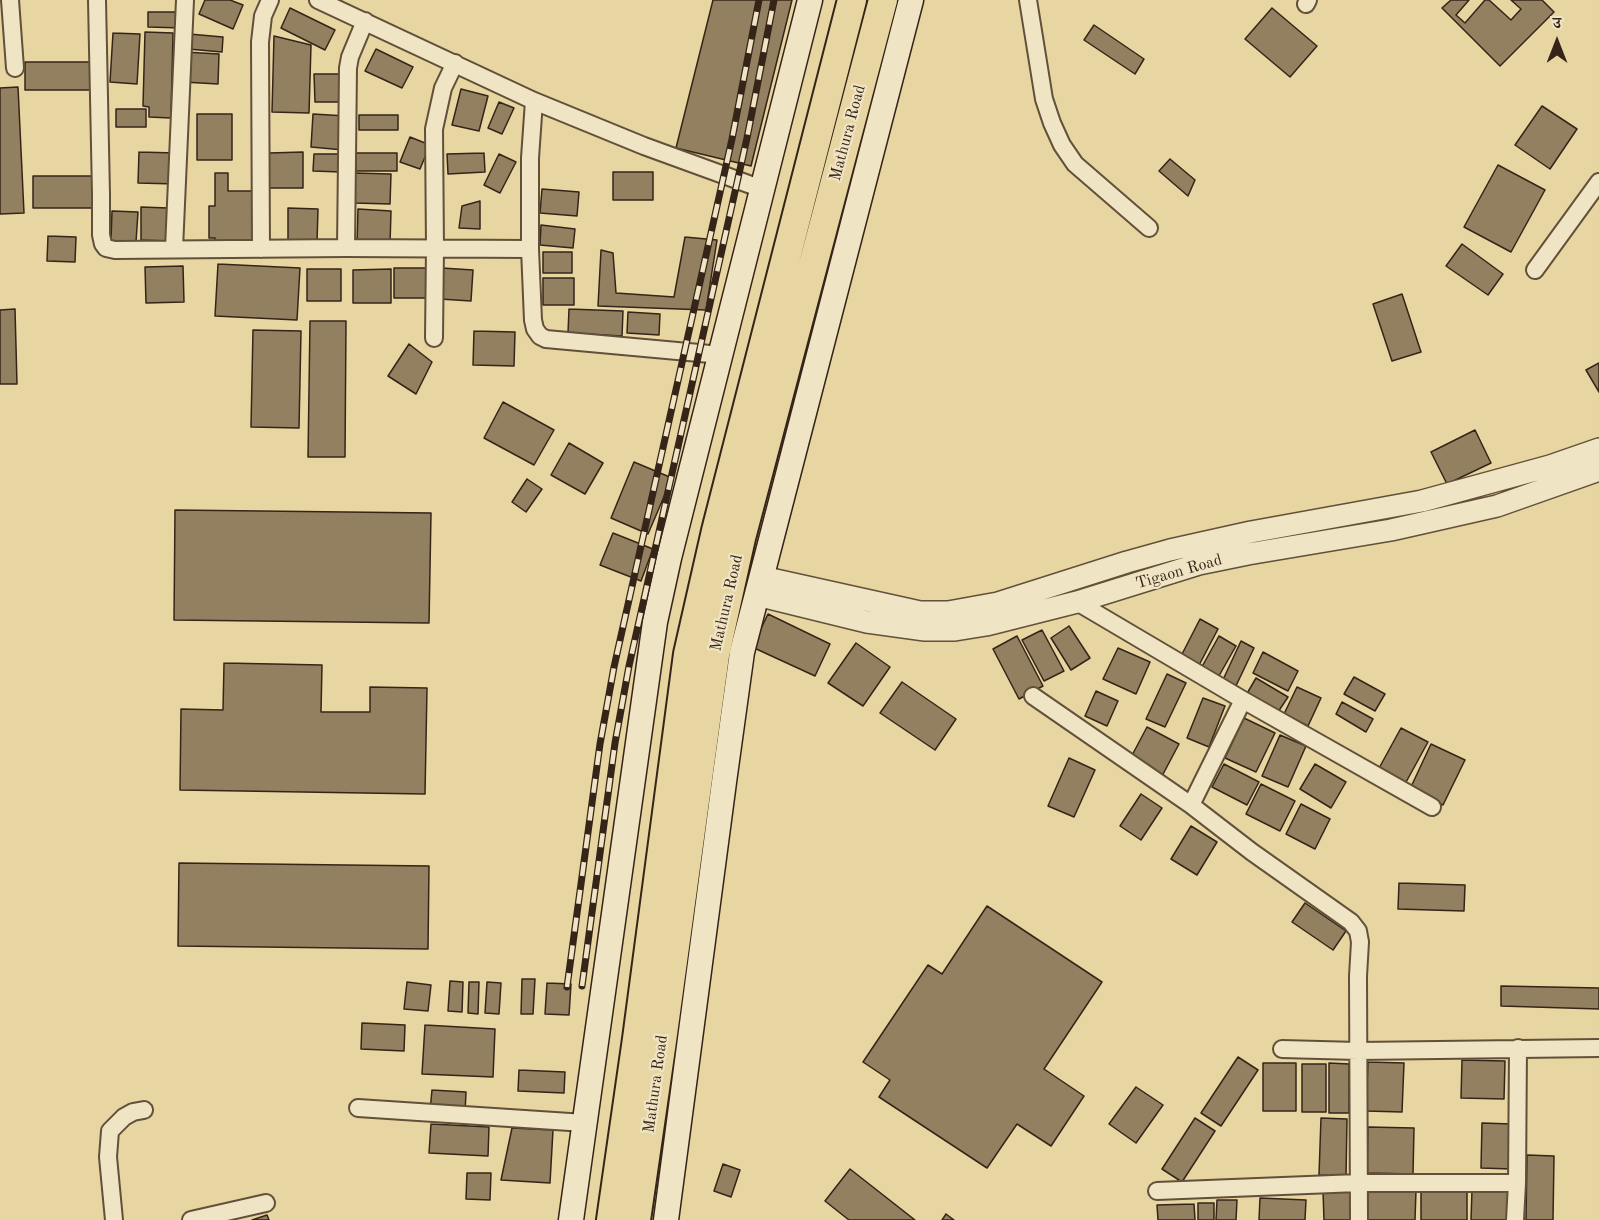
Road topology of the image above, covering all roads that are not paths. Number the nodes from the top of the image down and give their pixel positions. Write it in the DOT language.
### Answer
graph roads {
  1 [pos="10,0"];
  2 [pos="97,0"];
  3 [pos="184,0"];
  4 [pos="270,0"];
  5 [pos="318,0"];
  6 [pos="810,0"];
  7 [pos="852,0"];
  8 [pos="883,0"];
  9 [pos="911,0"];
  10 [pos="1028,0"];
  11 [pos="365,21"];
  12 [pos="454,63"];
  13 [pos="15,68"];
  14 [pos="534,101"];
  15 [pos="1599,182"];
  16 [pos="762,189"];
  17 [pos="1149,228"];
  18 [pos="346,248"];
  19 [pos="435,248"];
  20 [pos="174,249"];
  21 [pos="261,249"];
  22 [pos="530,249"];
  23 [pos="1535,270"];
  24 [pos="434,338"];
  25 [pos="721,355"];
  26 [pos="1599,449"];
  27 [pos="1599,470"];
  28 [pos="1422,501"];
  29 [pos="1429,521"];
  30 [pos="759,586"];
  31 [pos="1077,602"];
  32 [pos="1033,696"];
  33 [pos="1243,700"];
  34 [pos="1191,805"];
  35 [pos="1432,807"];
  36 [pos="1518,1048"];
  37 [pos="1599,1048"];
  38 [pos="1282,1049"];
  39 [pos="1358,1051"];
  40 [pos="358,1108"];
  41 [pos="144,1110"];
  42 [pos="585,1123"];
  43 [pos="1358,1183"];
  44 [pos="1517,1183"];
  45 [pos="1157,1191"];
  46 [pos="266,1203"];
  47 [pos="201,1219"];
  48 [pos="114,1220"];
  49 [pos="571,1220"];
  50 [pos="611,1220"];
  51 [pos="636,1220"];
  52 [pos="666,1220"];
  53 [pos="1359,1220"];
  54 [pos="1515,1220"];
  1 -- 13 [label="street"];
  2 -- 20 [label="street"];
  3 -- 20 [label="street"];
  4 -- 21 [label="street"];
  5 -- 11 [label="street"];
  6 -- 16 [label="main road"];
  7 -- 50 [label="highway, Mathura Road"];
  8 -- 51 [label="highway, Mathura Road"];
  9 -- 30 [label="main road"];
  10 -- 17 [label="street"];
  11 -- 12 [label="street"];
  11 -- 18 [label="street"];
  12 -- 14 [label="street"];
  12 -- 19 [label="street"];
  14 -- 16 [label="street"];
  14 -- 22 [label="street"];
  15 -- 23 [label="street"];
  16 -- 25 [label="main road"];
  18 -- 19 [label="street"];
  18 -- 21 [label="street"];
  19 -- 22 [label="street"];
  19 -- 24 [label="street"];
  20 -- 21 [label="street"];
  22 -- 25 [label="street"];
  25 -- 42 [label="main road"];
  26 -- 28 [label="street, Tigaon Road"];
  27 -- 29 [label="street, Tigaon Road"];
  28 -- 29 [label="street"];
  28 -- 30 [label="street, Tigaon Road"];
  29 -- 31 [label="street, Tigaon Road"];
  30 -- 31 [label="street, Tigaon Road"];
  30 -- 52 [label="main road"];
  31 -- 33 [label="street"];
  32 -- 34 [label="street"];
  33 -- 34 [label="street"];
  33 -- 35 [label="street"];
  34 -- 39 [label="street"];
  36 -- 37 [label="street"];
  36 -- 39 [label="street"];
  36 -- 44 [label="street"];
  38 -- 39 [label="street"];
  39 -- 43 [label="street"];
  40 -- 42 [label="street"];
  41 -- 48 [label="street"];
  42 -- 49 [label="main road"];
  43 -- 44 [label="street"];
  43 -- 45 [label="street"];
  43 -- 53 [label="street"];
  44 -- 54 [label="street"];
  46 -- 47 [label="street"];
}
